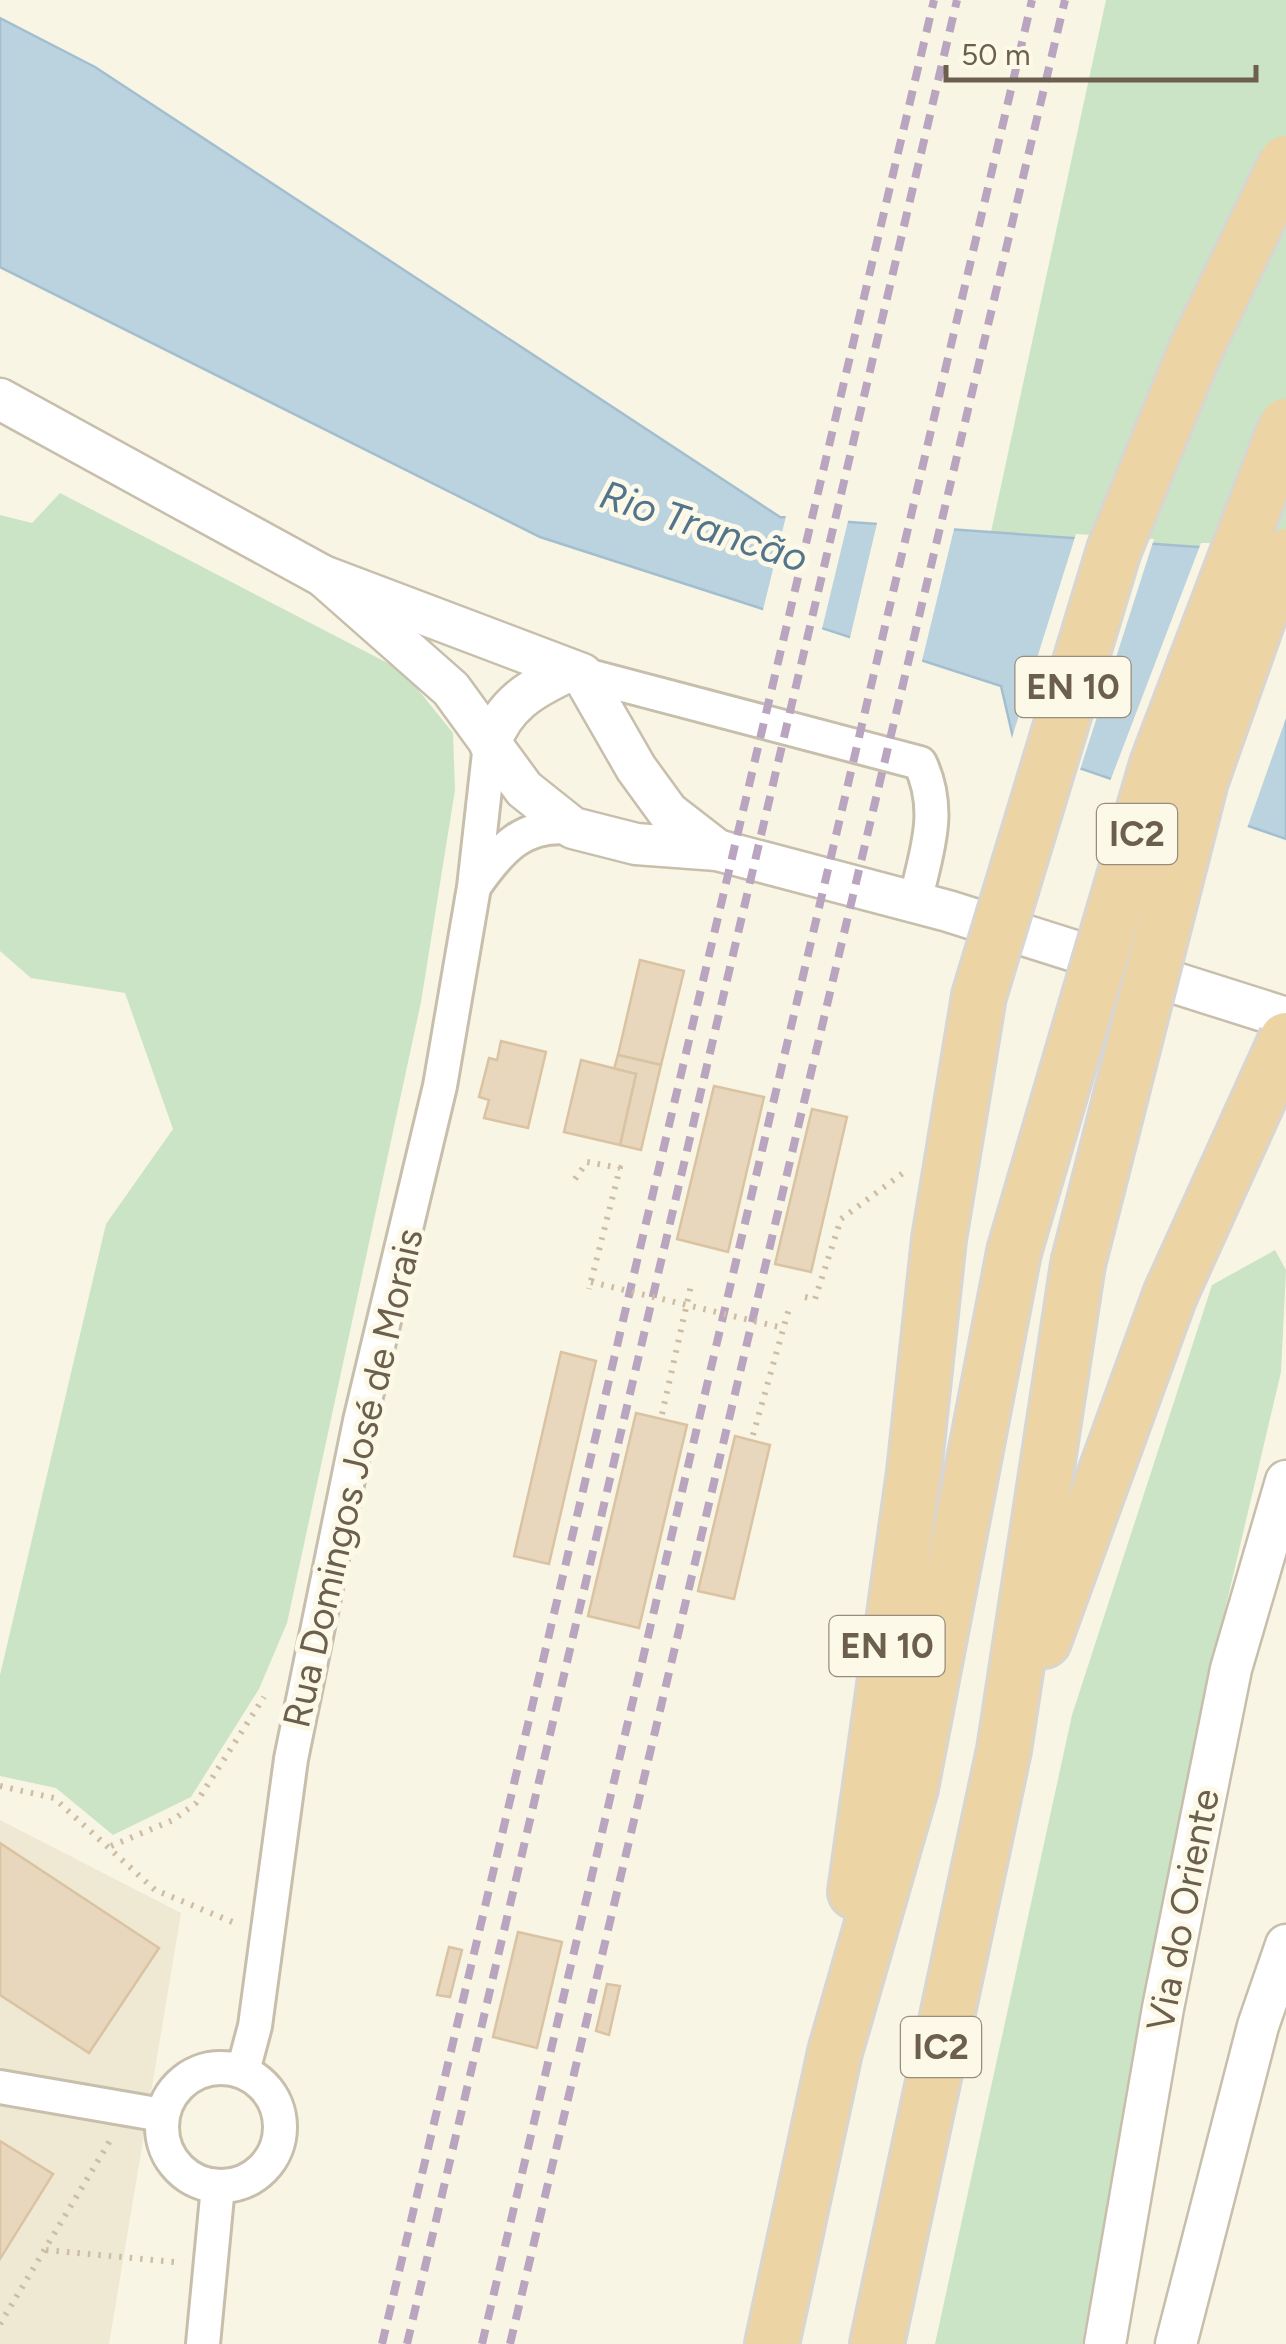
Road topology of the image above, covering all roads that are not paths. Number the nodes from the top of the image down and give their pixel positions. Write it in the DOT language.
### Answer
graph roads {
  1 [pos="1286,162"];
  2 [pos="0,399"];
  3 [pos="1286,425"];
  4 [pos="1286,555"];
  5 [pos="323,576"];
  6 [pos="576,673"];
  7 [pos="490,744"];
  8 [pos="573,828"];
  9 [pos="717,850"];
  10 [pos="474,887"];
  11 [pos="915,902"];
  12 [pos="1279,1026"];
  13 [pos="1286,1481"];
  14 [pos="1004,1750"];
  15 [pos="1286,1945"];
  16 [pos="835,2052"];
  17 [pos="243,2071"];
  18 [pos="0,2088"];
  19 [pos="162,2115"];
  20 [pos="218,2186"];
  21 [pos="203,2344"];
  22 [pos="772,2344"];
  23 [pos="878,2344"];
  24 [pos="1106,2344"];
  25 [pos="1176,2344"];
  1 -- 16 [label="highway, EN 10, bridge"];
  2 -- 5 [label="street"];
  3 -- 16 [label="highway, IC2, bridge"];
  4 -- 14 [label="highway, IC2, bridge"];
  5 -- 6 [label="street"];
  5 -- 7 [label="street"];
  6 -- 7 [label="street, Rua Domingos José de Morais"];
  6 -- 9 [label="street"];
  6 -- 11 [label="street"];
  7 -- 8 [label="street"];
  7 -- 10 [label="street, Rua Domingos José de Morais"];
  8 -- 9 [label="street"];
  8 -- 10 [label="street, Rua Domingos José de Morais"];
  9 -- 11 [label="street"];
  10 -- 17 [label="street, Rua Domingos José de Morais"];
  11 -- 12 [label="street"];
  12 -- 14 [label="highway, bridge"];
  13 -- 24 [label="street, Via do Oriente"];
  14 -- 23 [label="highway, IC2"];
  15 -- 25 [label="street"];
  16 -- 22 [label="highway, IC2"];
  17 -- 19 [label="street"];
  17 -- 20 [label="street"];
  18 -- 19 [label="street"];
  19 -- 20 [label="street"];
  20 -- 21 [label="street"];
}
